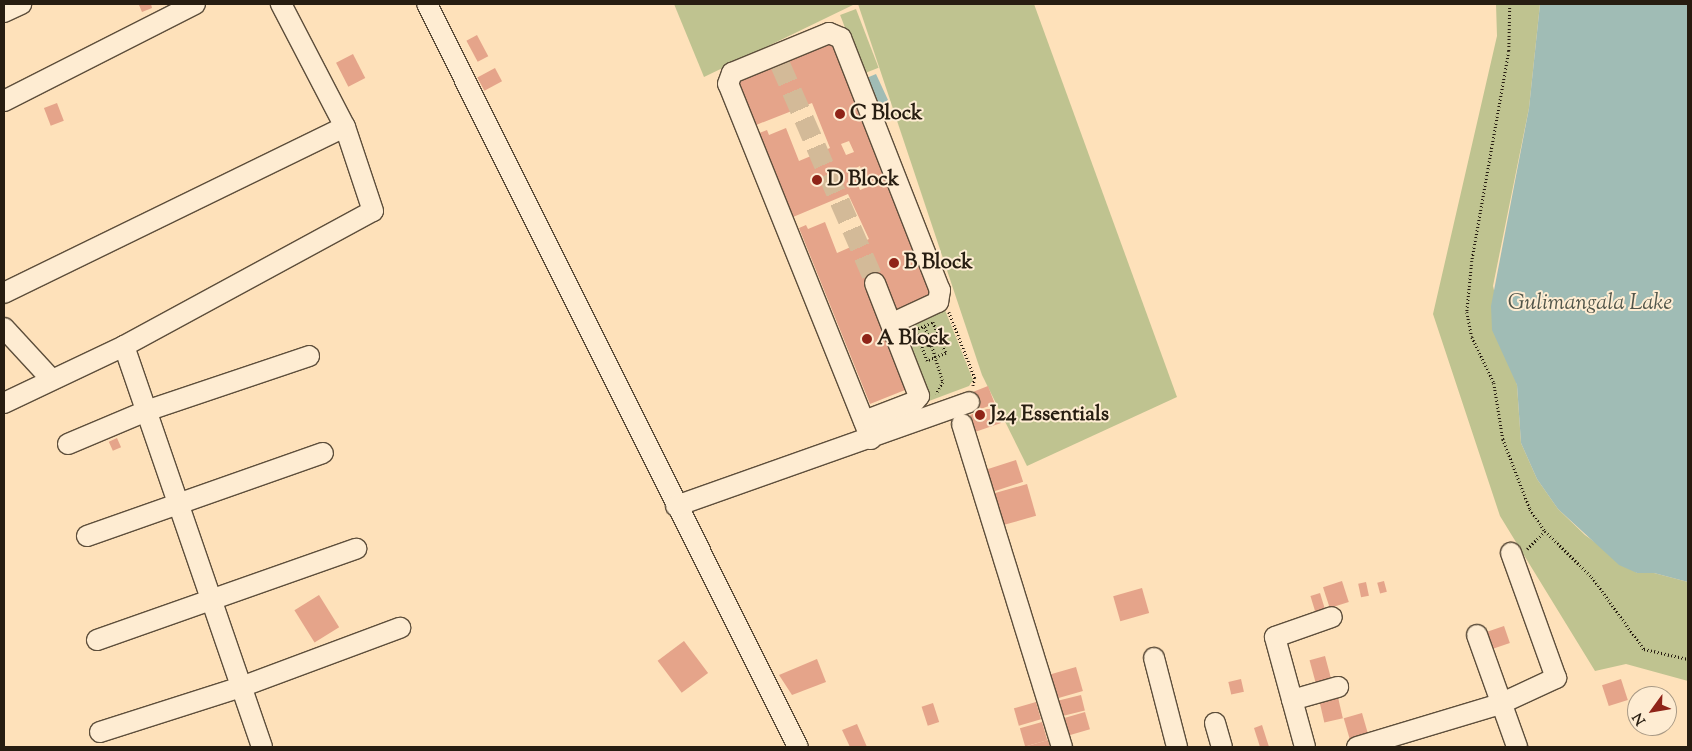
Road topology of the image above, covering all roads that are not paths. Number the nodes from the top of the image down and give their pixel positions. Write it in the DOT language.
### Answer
graph roads {
  1 [pos="21,4"];
  2 [pos="195,4"];
  3 [pos="281,4"];
  4 [pos="427,4"];
  5 [pos="4,12"];
  6 [pos="4,101"];
  7 [pos="345,126"];
  8 [pos="875,283"];
  9 [pos="4,293"];
  10 [pos="893,323"];
  11 [pos="4,328"];
  12 [pos="124,346"];
  13 [pos="309,356"];
  14 [pos="51,378"];
  15 [pos="970,395"];
  16 [pos="4,403"];
  17 [pos="146,411"];
  18 [pos="962,424"];
  19 [pos="877,426"];
  20 [pos="68,444"];
  21 [pos="323,453"];
  22 [pos="177,502"];
  23 [pos="676,506"];
  24 [pos="87,536"];
  25 [pos="356,549"];
  26 [pos="1512,557"];
  27 [pos="211,599"];
  28 [pos="1332,617"];
  29 [pos="400,628"];
  30 [pos="1477,636"];
  31 [pos="97,640"];
  32 [pos="1154,658"];
  33 [pos="241,687"];
  34 [pos="1338,687"];
  35 [pos="1292,700"];
  36 [pos="1500,704"];
  37 [pos="1215,723"];
  38 [pos="100,732"];
  39 [pos="262,747"];
  40 [pos="798,747"];
  41 [pos="1062,747"];
  42 [pos="1177,747"];
  43 [pos="1222,747"];
  44 [pos="1305,747"];
  45 [pos="1357,747"];
  46 [pos="1517,747"];
  1 -- 5 [label="street"];
  2 -- 6 [label="street"];
  3 -- 7 [label="street"];
  4 -- 23 [label="street"];
  7 -- 9 [label="street"];
  7 -- 12 [label="street"];
  8 -- 10 [label="street"];
  10 -- 19 [label="street"];
  10 -- 19 [label="street"];
  11 -- 14 [label="street"];
  12 -- 14 [label="street"];
  12 -- 17 [label="street"];
  13 -- 17 [label="street"];
  14 -- 16 [label="street"];
  15 -- 19 [label="street"];
  17 -- 20 [label="street"];
  17 -- 22 [label="street"];
  18 -- 41 [label="street"];
  19 -- 23 [label="street"];
  21 -- 22 [label="street"];
  22 -- 24 [label="street"];
  22 -- 27 [label="street"];
  23 -- 40 [label="street"];
  25 -- 27 [label="street"];
  26 -- 36 [label="street"];
  27 -- 31 [label="street"];
  27 -- 33 [label="street"];
  28 -- 35 [label="street"];
  29 -- 33 [label="street"];
  30 -- 36 [label="street"];
  32 -- 42 [label="street"];
  33 -- 38 [label="street"];
  33 -- 39 [label="street"];
  34 -- 35 [label="street"];
  35 -- 44 [label="street"];
  36 -- 45 [label="street"];
  36 -- 46 [label="street"];
  37 -- 43 [label="street"];
}
